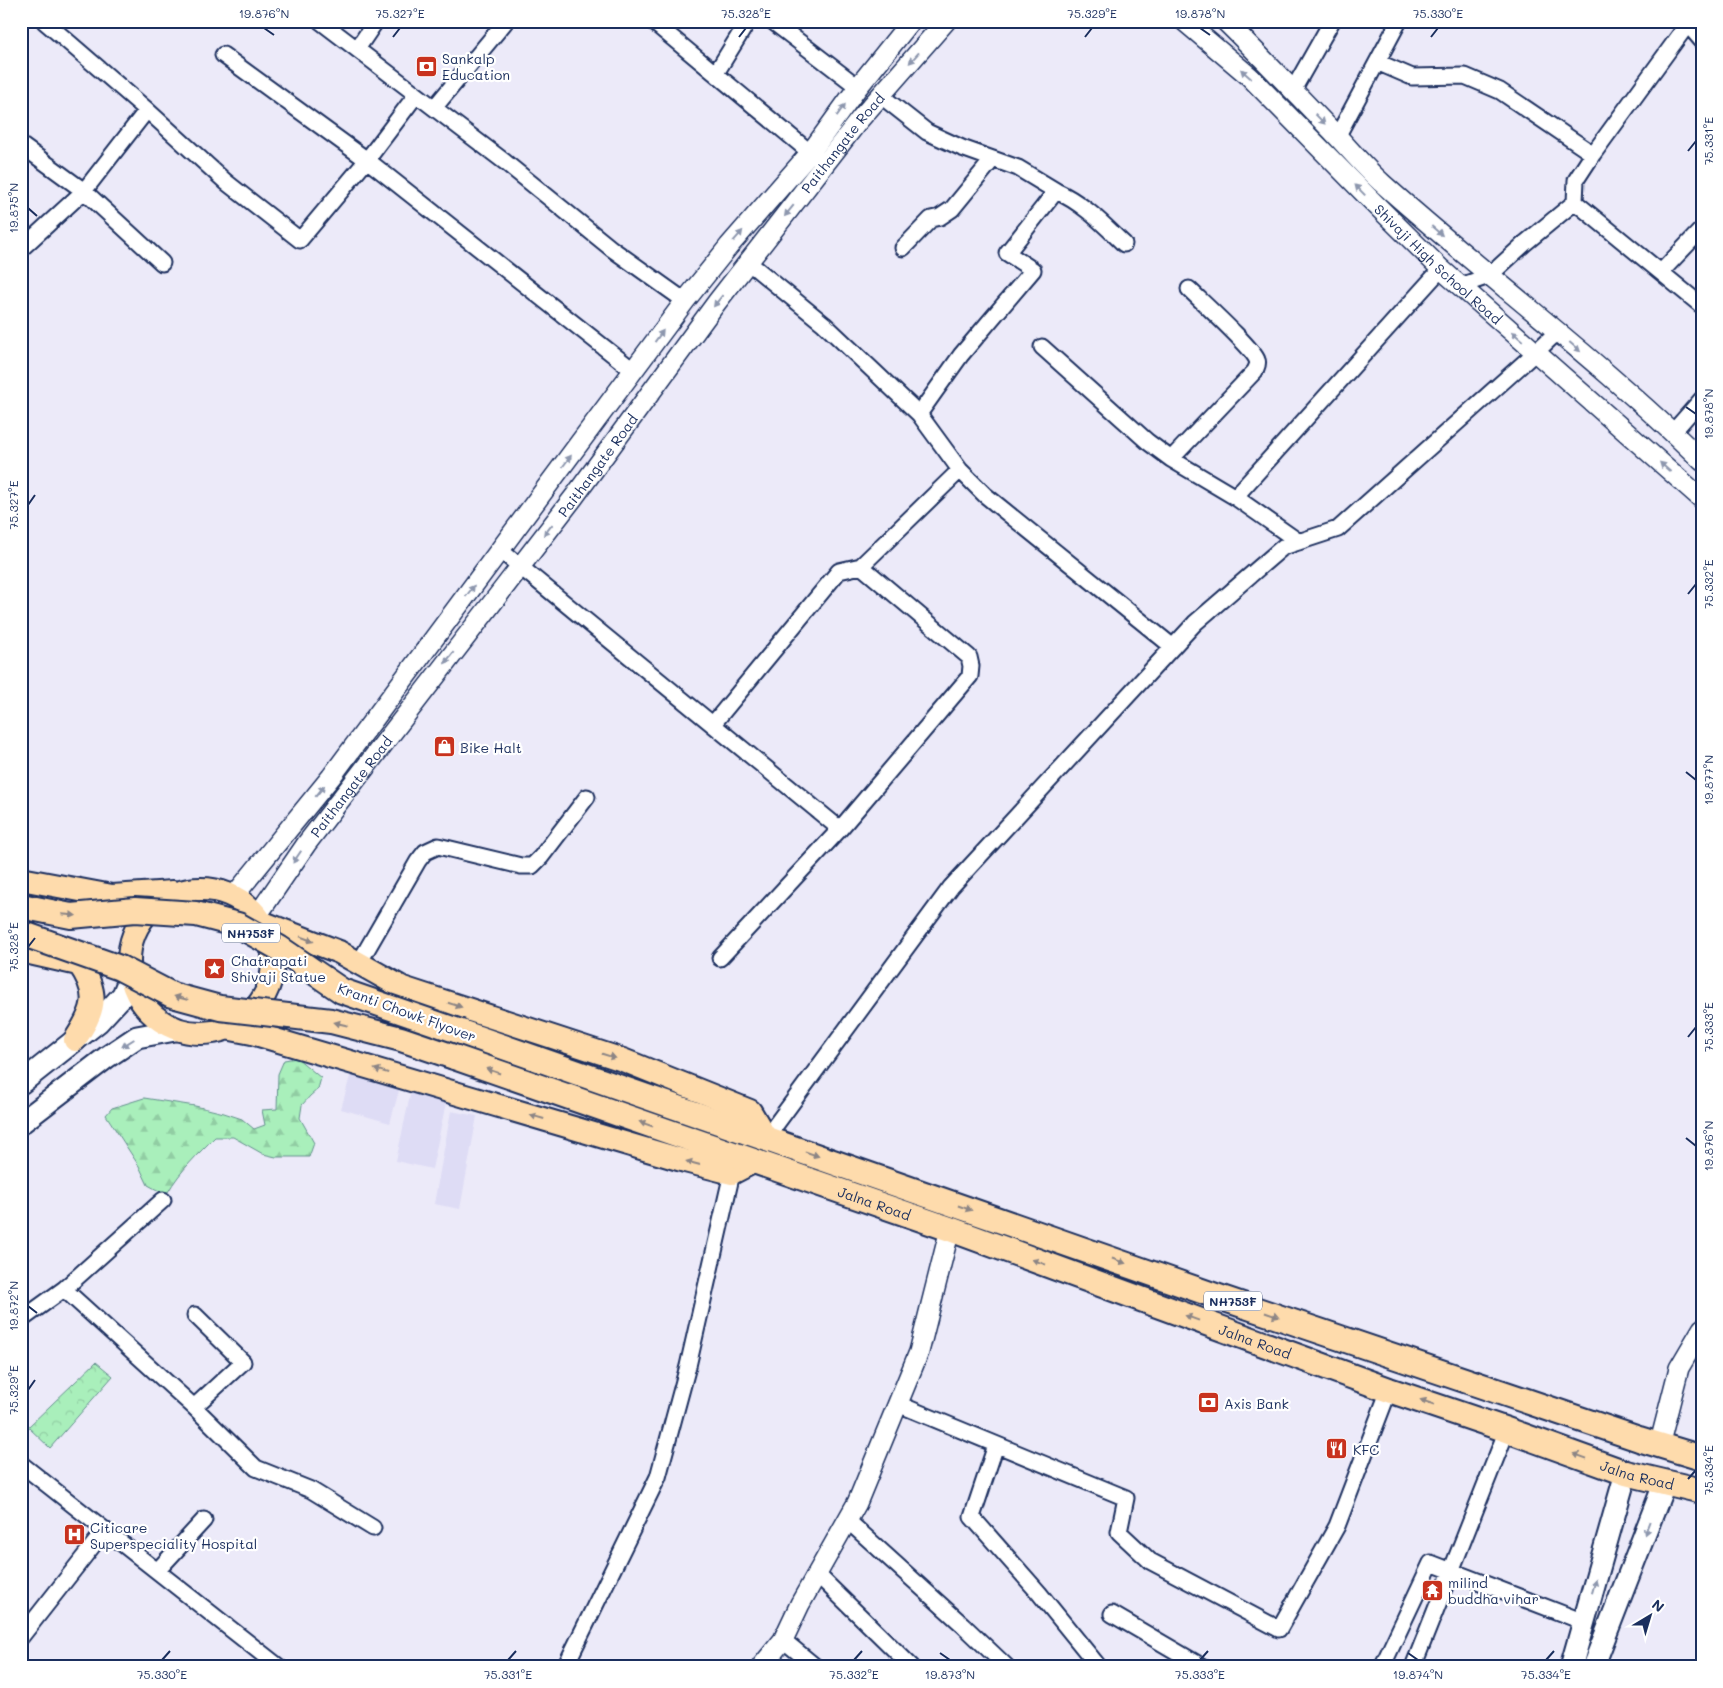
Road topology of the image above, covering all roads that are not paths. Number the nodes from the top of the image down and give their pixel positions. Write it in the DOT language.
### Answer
graph roads {
  1 [pos="44,21"];
  2 [pos="320,21"];
  3 [pos="376,21"];
  4 [pos="506,21"];
  5 [pos="652,21"];
  6 [pos="748,21"];
  7 [pos="772,21"];
  8 [pos="911,21"];
  9 [pos="946,21"];
  10 [pos="1184,21"];
  11 [pos="1225,21"];
  12 [pos="1332,21"];
  13 [pos="1399,21"];
  14 [pos="1688,23"];
  15 [pos="1702,41"];
  16 [pos="357,49"];
  17 [pos="224,55"];
  18 [pos="1377,62"];
  19 [pos="716,73"];
  20 [pos="858,87"];
  21 [pos="1293,90"];
  22 [pos="416,95"];
  23 [pos="880,95"];
  24 [pos="434,108"];
  25 [pos="147,110"];
  26 [pos="1337,137"];
  27 [pos="21,145"];
  28 [pos="811,152"];
  29 [pos="1593,154"];
  30 [pos="993,159"];
  31 [pos="367,160"];
  32 [pos="825,166"];
  33 [pos="84,191"];
  34 [pos="1056,191"];
  35 [pos="1575,202"];
  36 [pos="1702,229"];
  37 [pos="1124,244"];
  38 [pos="903,248"];
  39 [pos="21,249"];
  40 [pos="748,262"];
  41 [pos="162,263"];
  42 [pos="1441,269"];
  43 [pos="1661,272"];
  44 [pos="1490,276"];
  45 [pos="1460,286"];
  46 [pos="1189,289"];
  47 [pos="685,301"];
  48 [pos="1702,306"];
  49 [pos="1557,332"];
  50 [pos="1042,346"];
  51 [pos="1536,352"];
  52 [pos="634,371"];
  53 [pos="1702,399"];
  54 [pos="919,414"];
  55 [pos="1673,432"];
  56 [pos="1171,460"];
  57 [pos="1702,461"];
  58 [pos="960,470"];
  59 [pos="1236,497"];
  60 [pos="1702,499"];
  61 [pos="1299,542"];
  62 [pos="500,550"];
  63 [pos="520,566"];
  64 [pos="861,566"];
  65 [pos="1173,647"];
  66 [pos="713,724"];
  67 [pos="587,797"];
  68 [pos="840,829"];
  69 [pos="21,879"];
  70 [pos="178,892"];
  71 [pos="234,896"];
  72 [pos="21,906"];
  73 [pos="260,919"];
  74 [pos="21,933"];
  75 [pos="21,951"];
  76 [pos="720,958"];
  77 [pos="359,962"];
  78 [pos="79,964"];
  79 [pos="129,978"];
  80 [pos="230,1029"];
  81 [pos="175,1030"];
  82 [pos="76,1040"];
  83 [pos="21,1083"];
  84 [pos="21,1123"];
  85 [pos="766,1138"];
  86 [pos="755,1161"];
  87 [pos="732,1173"];
  88 [pos="163,1200"];
  89 [pos="950,1229"];
  90 [pos="64,1289"];
  91 [pos="195,1315"];
  92 [pos="21,1320"];
  93 [pos="1702,1329"];
  94 [pos="1389,1390"];
  95 [pos="898,1404"];
  96 [pos="194,1407"];
  97 [pos="1507,1430"];
  98 [pos="996,1445"];
  99 [pos="1658,1446"];
  100 [pos="1702,1458"];
  101 [pos="21,1464"];
  102 [pos="1626,1473"];
  103 [pos="1665,1482"];
  104 [pos="1702,1490"];
  105 [pos="204,1520"];
  106 [pos="847,1520"];
  107 [pos="373,1528"];
  108 [pos="105,1530"];
  109 [pos="1452,1570"];
  110 [pos="157,1571"];
  111 [pos="817,1574"];
  112 [pos="1112,1614"];
  113 [pos="1584,1622"];
  114 [pos="21,1636"];
  115 [pos="783,1640"];
  116 [pos="279,1667"];
  117 [pos="565,1667"];
  118 [pos="761,1667"];
  119 [pos="816,1667"];
  120 [pos="912,1667"];
  121 [pos="1007,1667"];
  122 [pos="1099,1667"];
  123 [pos="1203,1667"];
  124 [pos="1382,1667"];
  125 [pos="1413,1667"];
  126 [pos="1571,1667"];
  127 [pos="1593,1667"];
  1 -- 25 [label="street"];
  2 -- 16 [label="street"];
  3 -- 16 [label="street"];
  4 -- 24 [label="street"];
  5 -- 19 [label="street"];
  6 -- 19 [label="street"];
  7 -- 20 [label="street"];
  8 -- 20 [label="street, Paithangate Road"];
  9 -- 23 [label="street, Paithangate Road, one-way"];
  42 -- 10 [label="street, Shivaji High School Road, one-way"];
  11 -- 21 [label="street, Shivaji High School Road"];
  12 -- 21 [label="street"];
  13 -- 18 [label="street"];
  14 -- 15 [label="street"];
  14 -- 29 [label="street"];
  16 -- 22 [label="street"];
  17 -- 31 [label="street"];
  18 -- 26 [label="street"];
  18 -- 29 [label="street"];
  19 -- 28 [label="street"];
  28 -- 20 [label="street, Paithangate Road, one-way"];
  21 -- 26 [label="street, Shivaji High School Road, one-way"];
  22 -- 24 [label="street"];
  22 -- 31 [label="street"];
  23 -- 30 [label="street"];
  23 -- 32 [label="street, Paithangate Road"];
  24 -- 47 [label="street"];
  25 -- 31 [label="street"];
  25 -- 33 [label="street"];
  26 -- 44 [label="street, Shivaji High School Road, one-way"];
  27 -- 33 [label="street"];
  28 -- 32 [label="street"];
  47 -- 28 [label="street, Paithangate Road, one-way"];
  29 -- 35 [label="street"];
  30 -- 34 [label="street"];
  30 -- 38 [label="street"];
  31 -- 52 [label="street"];
  32 -- 40 [label="street, Paithangate Road, one-way"];
  33 -- 39 [label="street"];
  33 -- 41 [label="street"];
  34 -- 37 [label="street"];
  34 -- 54 [label="street"];
  35 -- 43 [label="street"];
  35 -- 44 [label="street"];
  36 -- 43 [label="street"];
  40 -- 54 [label="street"];
  40 -- 63 [label="street, Paithangate Road, one-way"];
  42 -- 45 [label="street, Shivaji High School Road"];
  42 -- 59 [label="street"];
  43 -- 48 [label="street"];
  44 -- 45 [label="street"];
  44 -- 49 [label="street, Shivaji High School Road"];
  51 -- 45 [label="street, Shivaji High School Road, one-way"];
  46 -- 56 [label="street"];
  52 -- 47 [label="street, Paithangate Road, one-way"];
  49 -- 51 [label="street"];
  49 -- 55 [label="street, Shivaji High School Road, one-way"];
  50 -- 56 [label="street"];
  60 -- 51 [label="street, Shivaji High School Road, one-way"];
  51 -- 61 [label="street"];
  62 -- 52 [label="street, Paithangate Road, one-way"];
  53 -- 55 [label="street"];
  54 -- 58 [label="street"];
  55 -- 57 [label="street, Shivaji High School Road"];
  56 -- 59 [label="street"];
  58 -- 64 [label="street"];
  58 -- 65 [label="street"];
  59 -- 61 [label="street"];
  61 -- 65 [label="street"];
  62 -- 63 [label="street"];
  71 -- 62 [label="street, Paithangate Road, one-way"];
  63 -- 66 [label="street"];
  63 -- 73 [label="street, Paithangate Road, one-way"];
  64 -- 66 [label="street"];
  64 -- 68 [label="street"];
  65 -- 85 [label="street"];
  66 -- 68 [label="street"];
  67 -- 77 [label="street"];
  68 -- 76 [label="street"];
  69 -- 70 [label="main road"];
  70 -- 71 [label="main road"];
  70 -- 79 [label="main road"];
  71 -- 73 [label="main road"];
  72 -- 85 [label="highway, Kranti Chowk Flyover / NH753F, one-way, bridge"];
  73 -- 77 [label="main road, one-way"];
  73 -- 80 [label="main road"];
  86 -- 74 [label="highway, Kranti Chowk Flyover / NH753F, one-way, bridge"];
  75 -- 78 [label="main road"];
  77 -- 85 [label="main road, one-way"];
  78 -- 79 [label="main road"];
  78 -- 82 [label="main road"];
  79 -- 81 [label="main road"];
  79 -- 82 [label="main road"];
  80 -- 81 [label="main road"];
  87 -- 80 [label="main road, one-way"];
  81 -- 84 [label="main road, one-way"];
  82 -- 83 [label="main road"];
  85 -- 99 [label="highway, Jalna Road / NH753F, one-way"];
  86 -- 87 [label="main road"];
  86 -- 89 [label="highway, Jalna Road / NH753F"];
  87 -- 117 [label="street"];
  88 -- 90 [label="street"];
  94 -- 89 [label="highway, Jalna Road / NH753F, one-way"];
  89 -- 95 [label="street"];
  90 -- 92 [label="street"];
  90 -- 96 [label="street"];
  91 -- 96 [label="street"];
  93 -- 99 [label="street"];
  97 -- 94 [label="highway, Jalna Road / NH753F, one-way"];
  94 -- 98 [label="street"];
  95 -- 98 [label="street"];
  95 -- 106 [label="street"];
  96 -- 107 [label="street"];
  102 -- 97 [label="highway, Jalna Road / NH753F, one-way"];
  97 -- 109 [label="street"];
  98 -- 122 [label="street"];
  99 -- 100 [label="highway, Jalna Road / NH753F"];
  101 -- 108 [label="street"];
  102 -- 103 [label="highway, Jalna Road / NH753F"];
  113 -- 102 [label="main road, one-way"];
  103 -- 104 [label="highway, Jalna Road / NH753F"];
  103 -- 127 [label="main road, one-way"];
  105 -- 110 [label="street"];
  106 -- 111 [label="street"];
  106 -- 121 [label="street"];
  108 -- 110 [label="street"];
  108 -- 114 [label="street"];
  109 -- 113 [label="street"];
  109 -- 124 [label="street"];
  109 -- 125 [label="street"];
  110 -- 116 [label="street"];
  111 -- 115 [label="street"];
  111 -- 120 [label="street"];
  112 -- 123 [label="street"];
  113 -- 126 [label="main road"];
  115 -- 118 [label="street"];
  115 -- 119 [label="street"];
}
